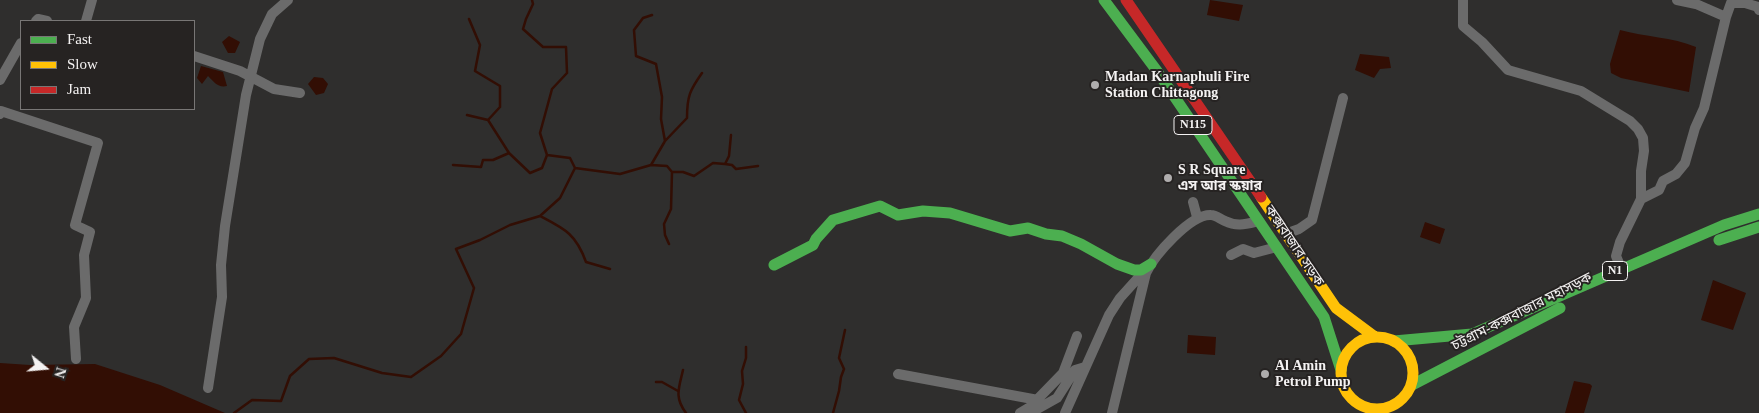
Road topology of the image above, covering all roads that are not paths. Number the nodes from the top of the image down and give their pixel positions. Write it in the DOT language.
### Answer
graph roads {
  1 [pos="92,0"];
  2 [pos="288,0"];
  3 [pos="1104,0"];
  4 [pos="1126,0"];
  5 [pos="1463,0"];
  6 [pos="1677,0"];
  7 [pos="1697,2"];
  8 [pos="1759,10"];
  9 [pos="1726,17"];
  10 [pos="86,20"];
  11 [pos="20,45"];
  12 [pos="195,56"];
  13 [pos="250,77"];
  14 [pos="0,80"];
  15 [pos="300,93"];
  16 [pos="1343,98"];
  17 [pos="0,112"];
  18 [pos="1641,199"];
  19 [pos="1193,202"];
  20 [pos="1759,214"];
  21 [pos="1198,217"];
  22 [pos="1259,221"];
  23 [pos="1759,227"];
  24 [pos="1285,234"];
  25 [pos="1277,247"];
  26 [pos="1231,255"];
  27 [pos="1151,264"];
  28 [pos="774,265"];
  29 [pos="1621,268"];
  30 [pos="1077,336"];
  31 [pos="1375,337"];
  32 [pos="1394,341"];
  33 [pos="76,359"];
  34 [pos="1084,367"];
  35 [pos="1341,370"];
  36 [pos="898,374"];
  37 [pos="1412,385"];
  38 [pos="208,388"];
  39 [pos="1404,398"];
  40 [pos="1038,400"];
  41 [pos="1357,408"];
  42 [pos="1020,413"];
  43 [pos="1030,413"];
  44 [pos="1065,413"];
  45 [pos="1112,413"];
  46 [pos="1402,413"];
  1 -- 10 [label="street"];
  2 -- 13 [label="street"];
  3 -- 22 [label="main road, কক্সবাজার সড়ক / N115"];
  4 -- 24 [label="main road, কক্সবাজার সড়ক / N115"];
  5 -- 18 [label="street"];
  6 -- 7 [label="street"];
  7 -- 9 [label="street"];
  8 -- 9 [label="street"];
  9 -- 18 [label="street"];
  11 -- 14 [label="street"];
  12 -- 13 [label="street"];
  13 -- 15 [label="street"];
  13 -- 38 [label="street"];
  16 -- 24 [label="street"];
  17 -- 33 [label="street"];
  18 -- 29 [label="street"];
  19 -- 21 [label="street"];
  20 -- 29 [label="main road, চট্টগ্রাম-কক্সবাজার মহাসড়ক / N1"];
  21 -- 22 [label="street"];
  21 -- 27 [label="street"];
  22 -- 25 [label="main road, কক্সবাজার সড়ক / N115"];
  23 -- 37 [label="main road, চট্টগ্রাম-কক্সবাজার মহাসড়ক / N1"];
  24 -- 31 [label="main road, কক্সবাজার সড়ক / N115"];
  25 -- 26 [label="street"];
  25 -- 35 [label="main road, কক্সবাজার সড়ক / N115"];
  27 -- 28 [label="main road"];
  27 -- 34 [label="street"];
  27 -- 45 [label="street"];
  29 -- 32 [label="main road, চট্টগ্রাম-কক্সবাজার মহাসড়ক / N1"];
  30 -- 40 [label="street"];
  31 -- 32 [label="main road"];
  31 -- 35 [label="main road"];
  32 -- 37 [label="main road"];
  34 -- 43 [label="street"];
  34 -- 44 [label="street"];
  35 -- 41 [label="main road"];
  36 -- 40 [label="street"];
  37 -- 39 [label="main road"];
  39 -- 41 [label="main road"];
  39 -- 46 [label="main road"];
  40 -- 42 [label="street"];
}
